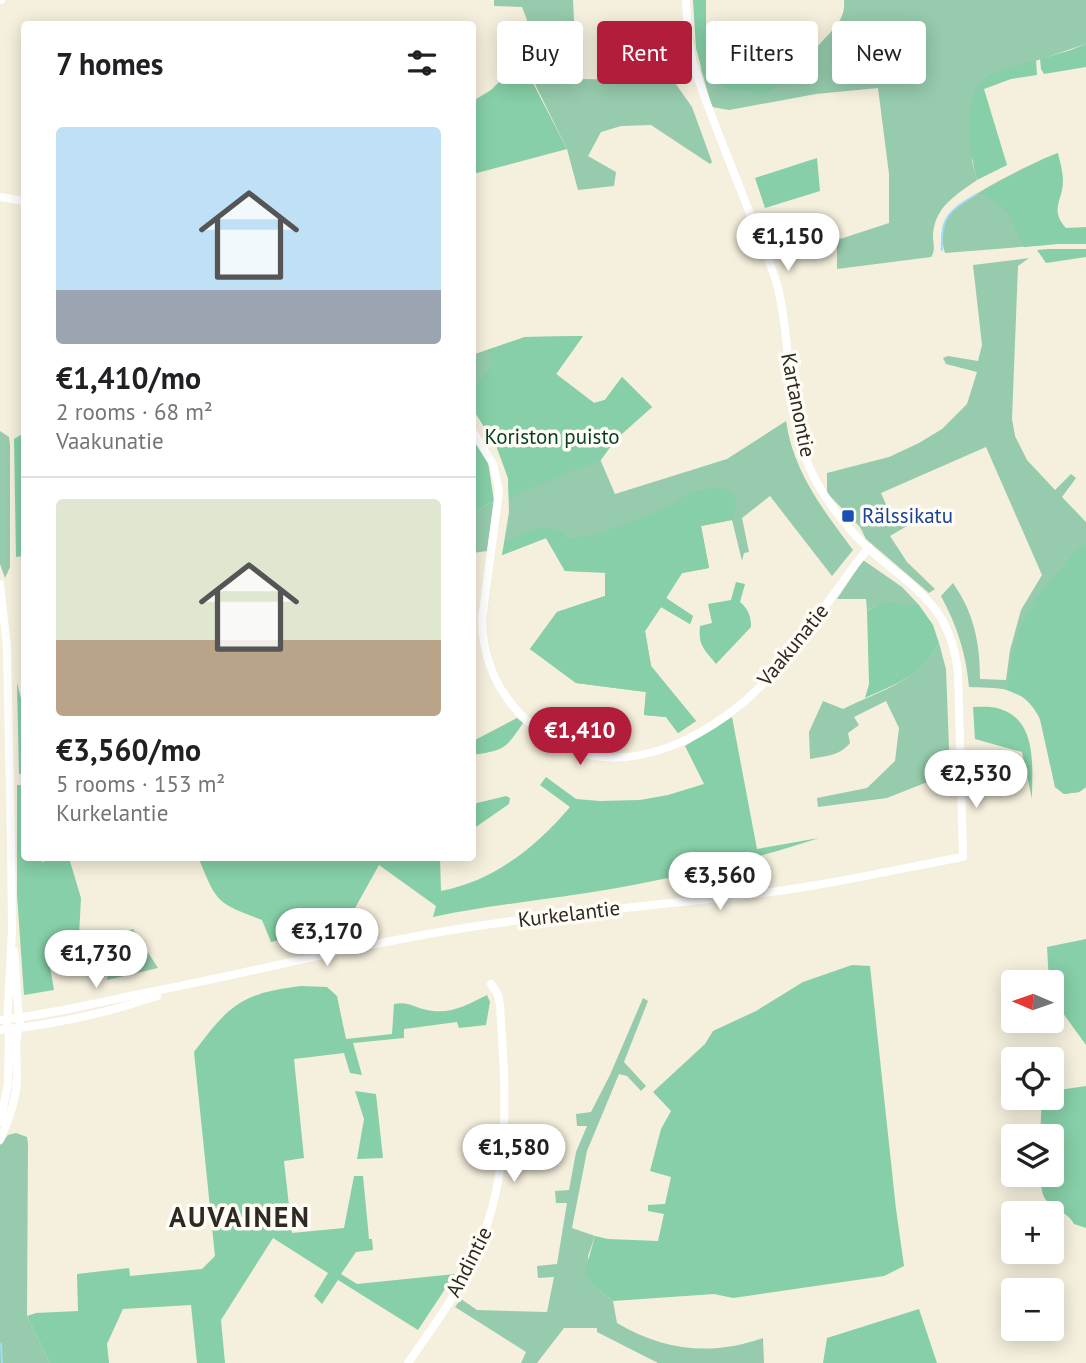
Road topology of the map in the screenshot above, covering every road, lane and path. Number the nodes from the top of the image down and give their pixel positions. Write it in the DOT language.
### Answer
graph roads {
  1 [pos="686,0"];
  2 [pos="0,197"];
  3 [pos="21,200"];
  4 [pos="476,436"];
  5 [pos="869,548"];
  6 [pos="0,584"];
  7 [pos="963,856"];
  8 [pos="491,984"];
  9 [pos="178,988"];
  10 [pos="9,1019"];
  11 [pos="9,1030"];
  12 [pos="0,1122"];
  13 [pos="0,1140"];
  14 [pos="408,1363"];
  1 -- 5 [label="street, Kartanontie"];
  2 -- 3 [label="street"];
  4 -- 5 [label="street, Vaakunatie"];
  5 -- 7 [label="street, Kartanontie"];
  6 -- 10 [label="street"];
  7 -- 9 [label="street, Kurkelantie"];
  8 -- 14 [label="street, Ahdintie"];
  9 -- 10 [label="street, Kurkelantie"];
  9 -- 11 [label="street, Kurkelantie"];
  10 -- 11 [label="street"];
  11 -- 12 [label="street"];
  11 -- 13 [label="street"];
}
